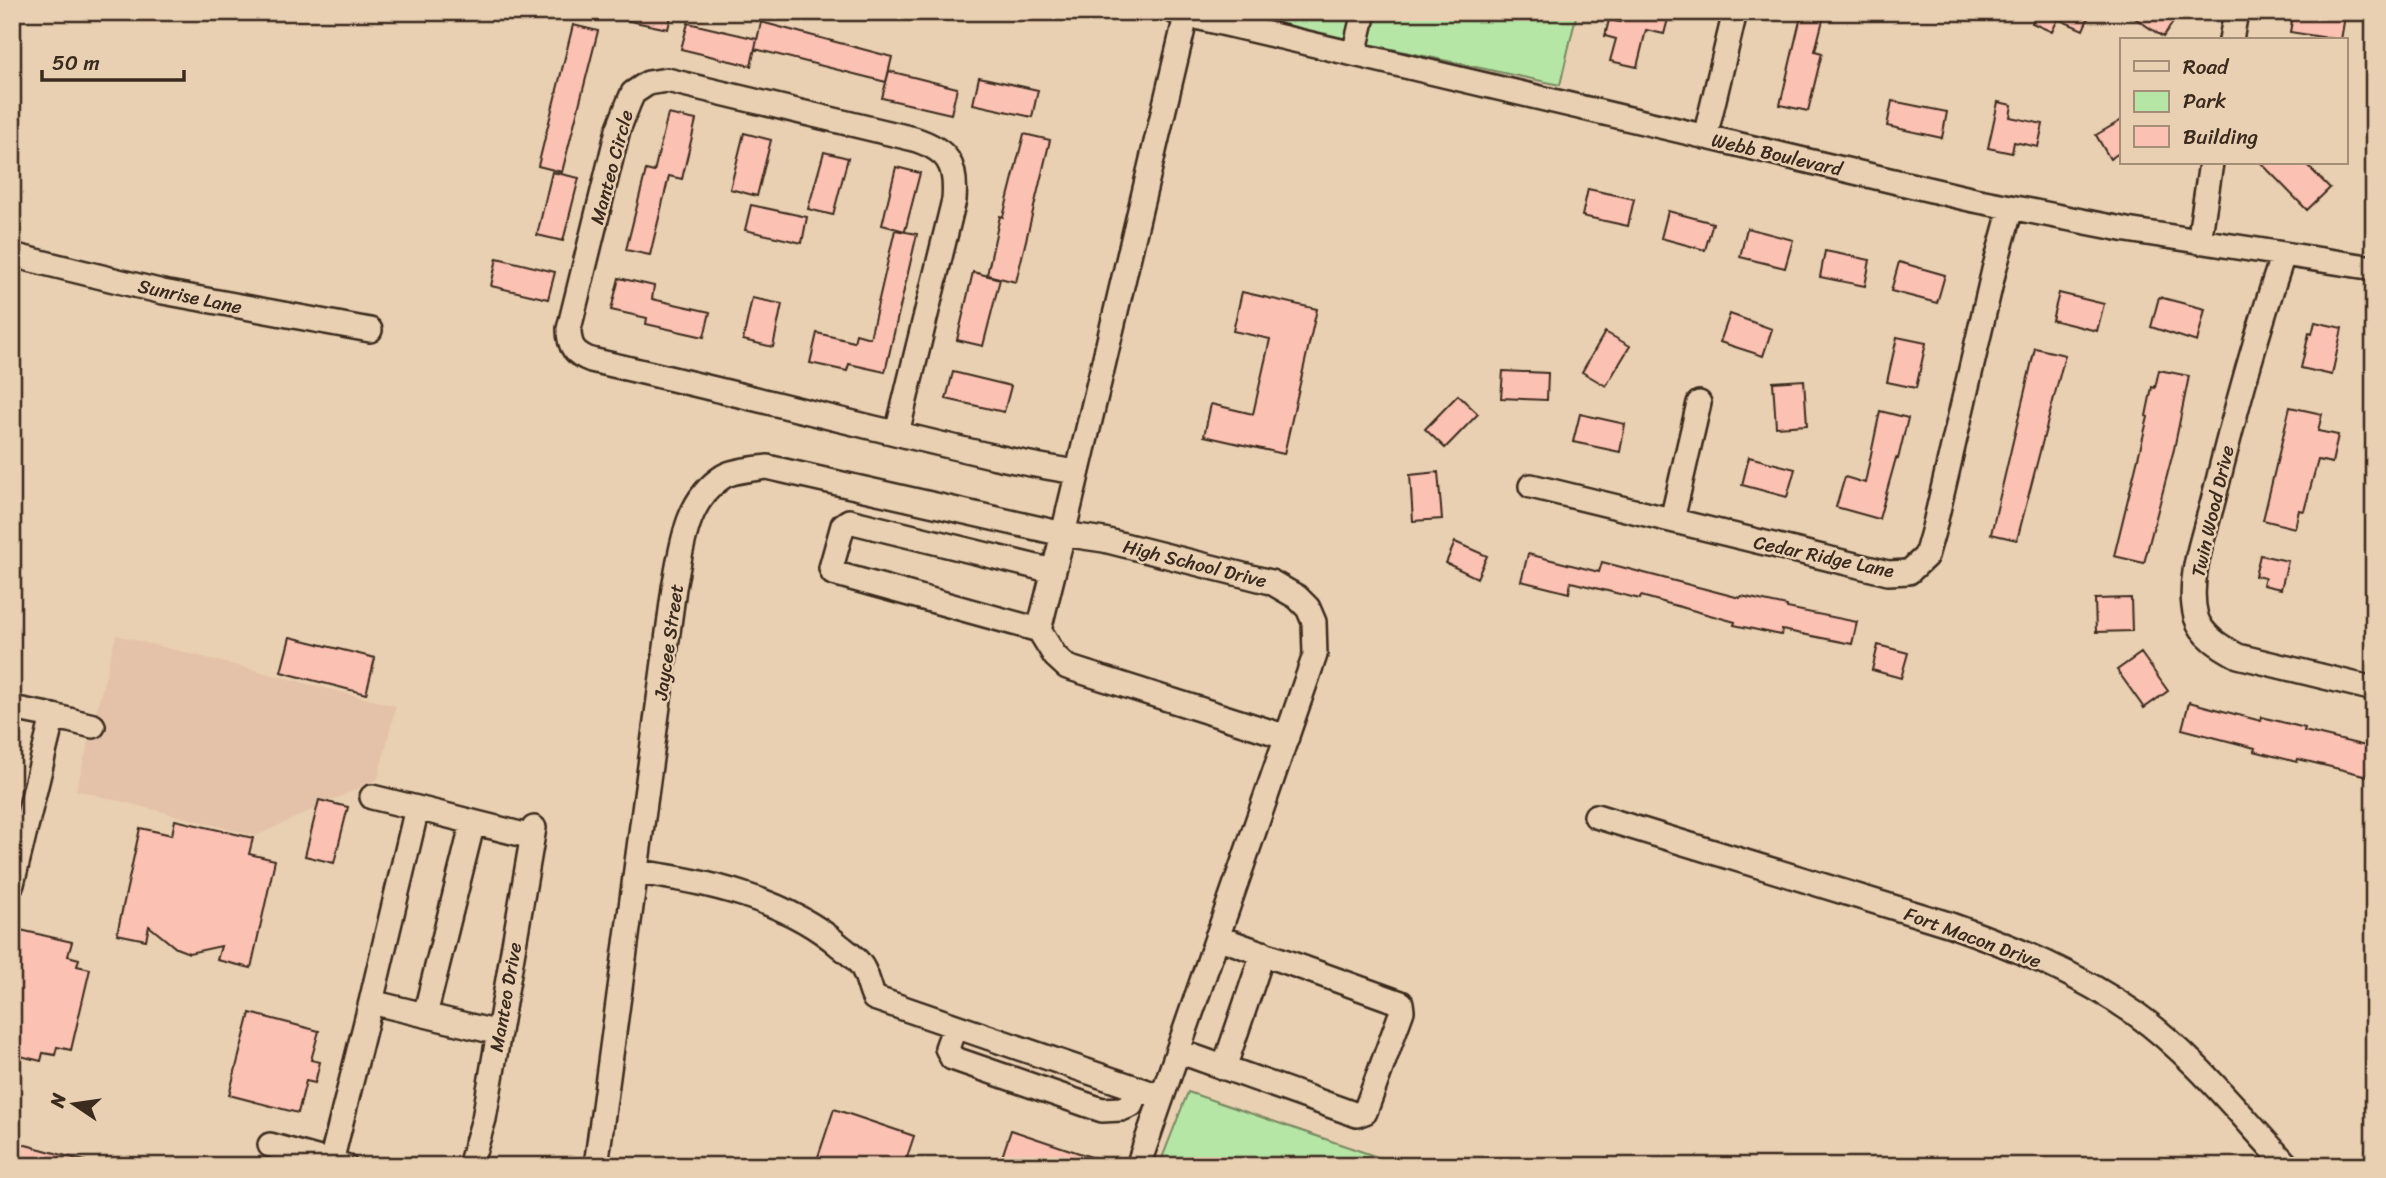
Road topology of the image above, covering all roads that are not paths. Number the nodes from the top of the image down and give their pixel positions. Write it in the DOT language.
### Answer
graph roads {
  1 [pos="1364,12"];
  2 [pos="1735,12"];
  3 [pos="2236,12"];
  4 [pos="1182,13"];
  5 [pos="2231,38"];
  6 [pos="1354,54"];
  7 [pos="1705,137"];
  8 [pos="2211,164"];
  9 [pos="2011,208"];
  10 [pos="2199,242"];
  11 [pos="12,255"];
  12 [pos="2283,255"];
  13 [pos="2374,268"];
  14 [pos="370,330"];
  15 [pos="1699,403"];
  16 [pos="897,433"];
  17 [pos="1077,472"];
  18 [pos="1531,486"];
  19 [pos="1672,520"];
  20 [pos="1063,534"];
  21 [pos="1054,571"];
  22 [pos="1038,630"];
  23 [pos="2374,689"];
  24 [pos="12,708"];
  25 [pos="53,716"];
  26 [pos="93,726"];
  27 [pos="1287,737"];
  28 [pos="372,797"];
  29 [pos="417,808"];
  30 [pos="1597,816"];
  31 [pos="472,822"];
  32 [pos="636,872"];
  33 [pos="12,884"];
  34 [pos="1217,937"];
  35 [pos="1263,953"];
  36 [pos="371,1002"];
  37 [pos="425,1015"];
  38 [pos="955,1026"];
  39 [pos="499,1033"];
  40 [pos="1178,1051"];
  41 [pos="1224,1068"];
  42 [pos="1137,1088"];
  43 [pos="1162,1097"];
  44 [pos="270,1145"];
  45 [pos="338,1164"];
  46 [pos="470,1166"];
  47 [pos="596,1166"];
  48 [pos="1138,1166"];
  49 [pos="2288,1166"];
  1 -- 6 [label="street"];
  2 -- 7 [label="street"];
  3 -- 5 [label="street"];
  4 -- 6 [label="street, Webb Boulevard"];
  4 -- 17 [label="street"];
  6 -- 7 [label="street, Webb Boulevard"];
  7 -- 9 [label="street, Webb Boulevard"];
  8 -- 10 [label="street"];
  9 -- 10 [label="street, Webb Boulevard"];
  9 -- 19 [label="street, Cedar Ridge Lane"];
  10 -- 12 [label="street, Webb Boulevard"];
  11 -- 14 [label="street, Sunrise Lane"];
  12 -- 13 [label="street, Webb Boulevard"];
  12 -- 23 [label="street, Twin Wood Drive"];
  15 -- 19 [label="street"];
  16 -- 16 [label="street, Manteo Circle"];
  16 -- 17 [label="street, Manteo Circle"];
  17 -- 20 [label="street"];
  18 -- 19 [label="street, Cedar Ridge Lane"];
  20 -- 21 [label="street"];
  20 -- 27 [label="street, High School Drive"];
  20 -- 32 [label="street, Jaycee Street"];
  21 -- 22 [label="street"];
  21 -- 22 [label="street"];
  22 -- 27 [label="street"];
  24 -- 25 [label="street"];
  25 -- 26 [label="street"];
  25 -- 33 [label="street"];
  27 -- 34 [label="street, High School Drive"];
  28 -- 29 [label="street"];
  29 -- 31 [label="street"];
  29 -- 36 [label="street"];
  30 -- 49 [label="street, Fort Macon Drive"];
  31 -- 37 [label="street"];
  31 -- 39 [label="street, Manteo Drive"];
  32 -- 38 [label="street"];
  32 -- 47 [label="street, Jaycee Street"];
  34 -- 35 [label="street"];
  34 -- 40 [label="street, High School Drive"];
  35 -- 41 [label="street"];
  35 -- 41 [label="street"];
  36 -- 37 [label="street"];
  36 -- 45 [label="street"];
  37 -- 39 [label="street"];
  38 -- 42 [label="street"];
  38 -- 42 [label="street"];
  39 -- 46 [label="street, Manteo Drive"];
  40 -- 41 [label="street"];
  40 -- 43 [label="street, High School Drive"];
  42 -- 43 [label="street"];
  43 -- 48 [label="street, High School Drive"];
  44 -- 45 [label="street"];
}
